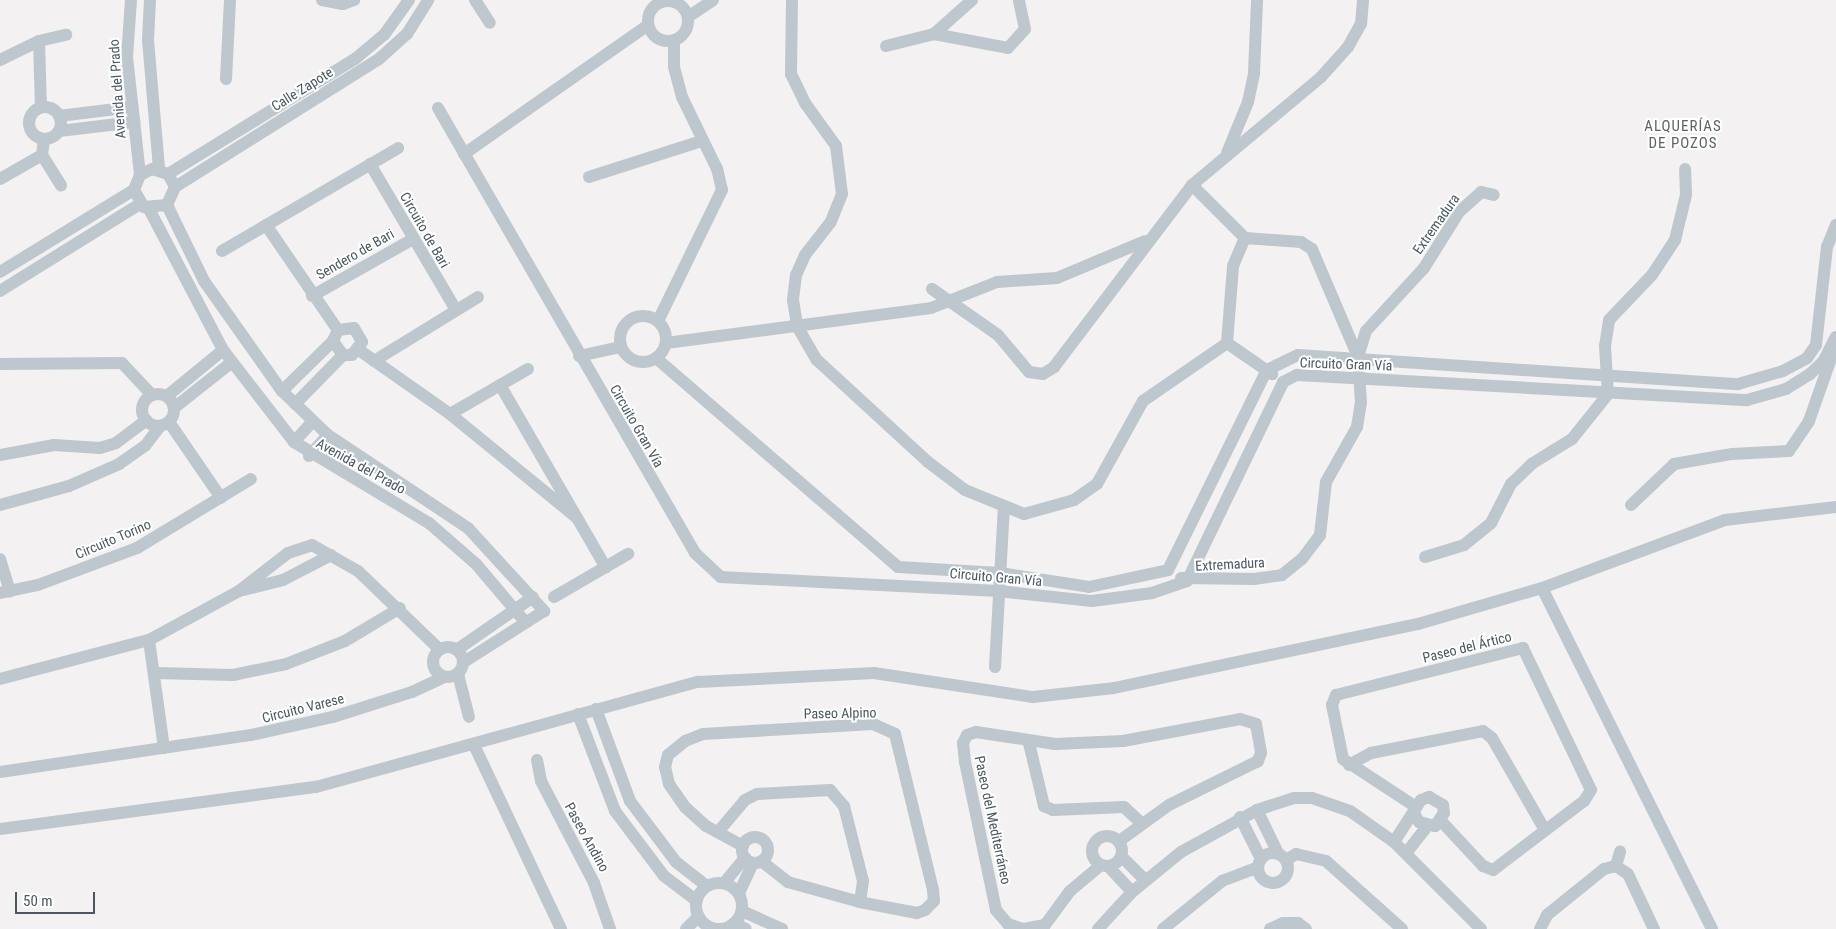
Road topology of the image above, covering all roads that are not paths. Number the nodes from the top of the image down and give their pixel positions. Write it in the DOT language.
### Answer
graph roads {
  1 [pos="131,0"];
  2 [pos="150,0"];
  3 [pos="230,0"];
  4 [pos="322,0"];
  5 [pos="354,0"];
  6 [pos="409,0"];
  7 [pos="428,0"];
  8 [pos="475,0"];
  9 [pos="713,0"];
  10 [pos="792,0"];
  11 [pos="1019,0"];
  12 [pos="1257,0"];
  13 [pos="1363,0"];
  14 [pos="970,1"];
  15 [pos="681,2"];
  16 [pos="688,17"];
  17 [pos="490,23"];
  18 [pos="648,25"];
  19 [pos="934,34"];
  20 [pos="66,35"];
  21 [pos="674,40"];
  22 [pos="39,41"];
  23 [pos="886,46"];
  24 [pos="0,60"];
  25 [pos="226,79"];
  26 [pos="41,107"];
  27 [pos="132,107"];
  28 [pos="438,108"];
  29 [pos="60,116"];
  30 [pos="134,122"];
  31 [pos="59,131"];
  32 [pos="44,139"];
  33 [pos="702,141"];
  34 [pos="398,148"];
  35 [pos="1227,153"];
  36 [pos="464,154"];
  37 [pos="42,155"];
  38 [pos="370,164"];
  39 [pos="1685,169"];
  40 [pos="164,172"];
  41 [pos="140,175"];
  42 [pos="589,177"];
  43 [pos="0,179"];
  44 [pos="61,185"];
  45 [pos="1192,185"];
  46 [pos="175,187"];
  47 [pos="134,190"];
  48 [pos="1494,195"];
  49 [pos="167,206"];
  50 [pos="144,207"];
  51 [pos="266,225"];
  52 [pos="1836,225"];
  53 [pos="413,238"];
  54 [pos="1245,238"];
  55 [pos="1146,241"];
  56 [pos="222,251"];
  57 [pos="0,272"];
  58 [pos="932,289"];
  59 [pos="0,291"];
  60 [pos="312,296"];
  61 [pos="478,297"];
  62 [pos="953,300"];
  63 [pos="456,310"];
  64 [pos="658,321"];
  65 [pos="797,326"];
  66 [pos="1345,326"];
  67 [pos="1366,331"];
  68 [pos="335,335"];
  69 [pos="666,343"];
  70 [pos="1227,343"];
  71 [pos="1833,343"];
  72 [pos="1816,345"];
  73 [pos="621,347"];
  74 [pos="223,350"];
  75 [pos="359,350"];
  76 [pos="343,355"];
  77 [pos="579,356"];
  78 [pos="1358,357"];
  79 [pos="656,358"];
  80 [pos="374,361"];
  81 [pos="232,362"];
  82 [pos="0,364"];
  83 [pos="528,370"];
  84 [pos="1267,370"];
  85 [pos="1357,378"];
  86 [pos="1607,378"];
  87 [pos="1283,382"];
  88 [pos="500,386"];
  89 [pos="282,391"];
  90 [pos="1608,394"];
  91 [pos="152,395"];
  92 [pos="167,396"];
  93 [pos="294,404"];
  94 [pos="174,408"];
  95 [pos="450,414"];
  96 [pos="146,420"];
  97 [pos="314,421"];
  98 [pos="164,424"];
  99 [pos="328,435"];
  100 [pos="1233,441"];
  101 [pos="294,442"];
  102 [pos="1249,448"];
  103 [pos="0,455"];
  104 [pos="309,456"];
  105 [pos="251,478"];
  106 [pos="221,498"];
  107 [pos="0,505"];
  108 [pos="1632,506"];
  109 [pos="1836,506"];
  110 [pos="1004,508"];
  111 [pos="577,518"];
  112 [pos="628,554"];
  113 [pos="331,555"];
  114 [pos="1425,558"];
  115 [pos="0,559"];
  116 [pos="898,567"];
  117 [pos="606,568"];
  118 [pos="1168,570"];
  119 [pos="1000,573"];
  120 [pos="1186,581"];
  121 [pos="897,586"];
  122 [pos="1542,588"];
  123 [pos="998,590"];
  124 [pos="239,591"];
  125 [pos="5,592"];
  126 [pos="533,596"];
  127 [pos="554,597"];
  128 [pos="400,608"];
  129 [pos="515,609"];
  130 [pos="526,623"];
  131 [pos="150,640"];
  132 [pos="440,649"];
  133 [pos="458,649"];
  134 [pos="464,662"];
  135 [pos="995,667"];
  136 [pos="156,673"];
  137 [pos="458,674"];
  138 [pos="444,677"];
  139 [pos="0,679"];
  140 [pos="596,709"];
  141 [pos="578,714"];
  142 [pos="469,717"];
  143 [pos="1029,743"];
  144 [pos="474,745"];
  145 [pos="164,748"];
  146 [pos="537,760"];
  147 [pos="1349,765"];
  148 [pos="0,772"];
  149 [pos="1257,810"];
  150 [pos="1416,811"];
  151 [pos="1240,817"];
  152 [pos="1441,821"];
  153 [pos="1140,822"];
  154 [pos="1427,826"];
  155 [pos="0,829"];
  156 [pos="1545,830"];
  157 [pos="718,832"];
  158 [pos="1119,842"];
  159 [pos="1394,842"];
  160 [pos="1407,852"];
  161 [pos="1620,852"];
  162 [pos="1121,856"];
  163 [pos="750,857"];
  164 [pos="1282,857"];
  165 [pos="1259,863"];
  166 [pos="1104,865"];
  167 [pos="1616,866"];
  168 [pos="1145,880"];
  169 [pos="724,883"];
  170 [pos="707,886"];
  171 [pos="1132,892"];
  172 [pos="739,893"];
  173 [pos="697,901"];
  174 [pos="860,902"];
  175 [pos="742,911"];
  176 [pos="699,916"];
  177 [pos="740,926"];
  178 [pos="707,928"];
  179 [pos="561,929"];
  180 [pos="610,929"];
  181 [pos="686,929"];
  182 [pos="782,929"];
  183 [pos="1023,929"];
  184 [pos="1098,929"];
  185 [pos="1163,929"];
  186 [pos="1270,929"];
  187 [pos="1306,929"];
  188 [pos="1402,929"];
  189 [pos="1481,929"];
  190 [pos="1539,929"];
  191 [pos="1654,929"];
  192 [pos="1712,929"];
  1 -- 27 [label="street, Avenida del Prado"];
  2 -- 40 [label="street"];
  3 -- 25 [label="street"];
  4 -- 5 [label="street"];
  6 -- 40 [label="street, Calle Zapote"];
  7 -- 46 [label="street, Calle Zapote"];
  8 -- 17 [label="street"];
  9 -- 16 [label="street"];
  10 -- 65 [label="street"];
  11 -- 19 [label="street"];
  12 -- 35 [label="street"];
  13 -- 35 [label="street"];
  14 -- 19 [label="street"];
  15 -- 16 [label="street"];
  15 -- 18 [label="street"];
  16 -- 21 [label="street"];
  18 -- 21 [label="street"];
  18 -- 36 [label="street"];
  19 -- 23 [label="street"];
  20 -- 22 [label="street"];
  21 -- 33 [label="street"];
  22 -- 24 [label="street"];
  22 -- 26 [label="street"];
  26 -- 29 [label="street"];
  26 -- 32 [label="street"];
  27 -- 29 [label="street"];
  27 -- 30 [label="street, Avenida del Prado"];
  28 -- 36 [label="street, Circuito Gran Vía"];
  29 -- 31 [label="street"];
  30 -- 31 [label="street"];
  30 -- 41 [label="street, Avenida del Prado"];
  31 -- 32 [label="street"];
  32 -- 37 [label="street"];
  33 -- 42 [label="street"];
  33 -- 64 [label="street"];
  34 -- 38 [label="street"];
  35 -- 45 [label="street"];
  36 -- 77 [label="street, Circuito Gran Vía"];
  37 -- 43 [label="street"];
  37 -- 44 [label="street"];
  38 -- 51 [label="street"];
  38 -- 53 [label="street, Circuito de Bari"];
  39 -- 86 [label="street"];
  40 -- 41 [label="street"];
  40 -- 46 [label="street"];
  41 -- 47 [label="street, Avenida del Prado"];
  45 -- 54 [label="street"];
  45 -- 55 [label="street"];
  46 -- 49 [label="street"];
  47 -- 50 [label="street, Avenida del Prado"];
  47 -- 57 [label="street"];
  48 -- 67 [label="street, Extremadura"];
  49 -- 50 [label="street"];
  49 -- 89 [label="street, Avenida del Prado"];
  50 -- 59 [label="street"];
  50 -- 74 [label="street, Avenida del Prado"];
  51 -- 56 [label="street"];
  51 -- 60 [label="street"];
  52 -- 72 [label="street"];
  53 -- 60 [label="street, Sendero de Bari"];
  53 -- 63 [label="street, Circuito de Bari"];
  54 -- 66 [label="street"];
  54 -- 70 [label="street"];
  55 -- 62 [label="street"];
  55 -- 62 [label="street"];
  58 -- 62 [label="street"];
  60 -- 68 [label="street"];
  61 -- 63 [label="street"];
  62 -- 65 [label="street"];
  63 -- 80 [label="street"];
  64 -- 69 [label="street"];
  64 -- 73 [label="street"];
  65 -- 69 [label="street"];
  65 -- 110 [label="street"];
  66 -- 67 [label="street"];
  66 -- 78 [label="street"];
  67 -- 78 [label="street, Extremadura"];
  68 -- 75 [label="street"];
  68 -- 76 [label="street"];
  68 -- 89 [label="street"];
  69 -- 79 [label="street"];
  70 -- 84 [label="street"];
  70 -- 110 [label="street"];
  71 -- 72 [label="street"];
  71 -- 90 [label="street, Circuito Gran Vía"];
  71 -- 108 [label="street"];
  72 -- 86 [label="street, Circuito Gran Vía"];
  73 -- 77 [label="street"];
  73 -- 79 [label="street"];
  74 -- 81 [label="street, Avenida del Prado"];
  74 -- 92 [label="street"];
  75 -- 76 [label="street"];
  75 -- 80 [label="street"];
  76 -- 93 [label="street"];
  77 -- 121 [label="street, Circuito Gran Vía"];
  78 -- 84 [label="street, Circuito Gran Vía"];
  78 -- 85 [label="street, Extremadura"];
  78 -- 86 [label="street, Circuito Gran Vía"];
  79 -- 116 [label="street"];
  80 -- 95 [label="street"];
  81 -- 94 [label="street"];
  81 -- 101 [label="street, Avenida del Prado"];
  82 -- 91 [label="street"];
  83 -- 88 [label="street"];
  84 -- 87 [label="street"];
  84 -- 100 [label="street"];
  85 -- 87 [label="street, Circuito Gran Vía"];
  85 -- 90 [label="street, Circuito Gran Vía"];
  85 -- 120 [label="street, Extremadura"];
  86 -- 90 [label="street"];
  87 -- 102 [label="street, Circuito Gran Vía"];
  88 -- 95 [label="street"];
  88 -- 111 [label="street"];
  89 -- 93 [label="street, Avenida del Prado"];
  90 -- 114 [label="street"];
  91 -- 92 [label="street"];
  91 -- 96 [label="street"];
  92 -- 94 [label="street"];
  93 -- 97 [label="street, Avenida del Prado"];
  94 -- 98 [label="street"];
  95 -- 111 [label="street"];
  96 -- 98 [label="street"];
  96 -- 103 [label="street"];
  97 -- 99 [label="street, Avenida del Prado"];
  97 -- 101 [label="street"];
  98 -- 106 [label="street"];
  98 -- 107 [label="street"];
  99 -- 104 [label="street"];
  99 -- 126 [label="street, Avenida del Prado"];
  100 -- 102 [label="street"];
  100 -- 118 [label="street"];
  101 -- 104 [label="street, Avenida del Prado"];
  102 -- 120 [label="street, Circuito Gran Vía"];
  104 -- 129 [label="street, Avenida del Prado"];
  105 -- 106 [label="street, Circuito Torino"];
  106 -- 125 [label="street, Circuito Torino"];
  109 -- 122 [label="street"];
  110 -- 119 [label="street"];
  111 -- 117 [label="street"];
  112 -- 117 [label="street"];
  113 -- 124 [label="street"];
  113 -- 124 [label="street"];
  113 -- 128 [label="street"];
  115 -- 125 [label="street, Circuito Torino"];
  116 -- 119 [label="street, Circuito Gran Vía"];
  116 -- 121 [label="street"];
  117 -- 127 [label="street"];
  118 -- 119 [label="street, Circuito Gran Vía"];
  118 -- 120 [label="street, Extremadura"];
  119 -- 123 [label="street"];
  120 -- 123 [label="street, Circuito Gran Vía"];
  121 -- 123 [label="street, Circuito Gran Vía"];
  122 -- 140 [label="street"];
  122 -- 192 [label="street"];
  123 -- 135 [label="street"];
  124 -- 131 [label="street"];
  126 -- 129 [label="street"];
  126 -- 130 [label="street, Avenida del Prado"];
  128 -- 132 [label="street"];
  128 -- 136 [label="street"];
  129 -- 130 [label="street, Avenida del Prado"];
  129 -- 133 [label="street"];
  130 -- 134 [label="street"];
  131 -- 136 [label="street"];
  131 -- 139 [label="street"];
  132 -- 133 [label="street"];
  132 -- 138 [label="street"];
  133 -- 134 [label="street"];
  134 -- 137 [label="street"];
  136 -- 145 [label="street"];
  137 -- 138 [label="street, Circuito Varese"];
  137 -- 142 [label="street"];
  138 -- 145 [label="street, Circuito Varese"];
  140 -- 141 [label="street"];
  140 -- 170 [label="street"];
  141 -- 144 [label="street"];
  141 -- 173 [label="street"];
  143 -- 153 [label="street"];
  143 -- 153 [label="street, Paseo del Mediterráneo"];
  143 -- 183 [label="street, Paseo del Mediterráneo"];
  144 -- 155 [label="street"];
  144 -- 179 [label="street"];
  145 -- 148 [label="street, Circuito Varese"];
  146 -- 180 [label="street, Paseo Andino"];
  147 -- 150 [label="street"];
  147 -- 156 [label="street"];
  147 -- 156 [label="street, Paseo del Ártico"];
  149 -- 151 [label="street"];
  149 -- 159 [label="street"];
  149 -- 164 [label="street"];
  150 -- 152 [label="street"];
  150 -- 154 [label="street"];
  150 -- 159 [label="street"];
  151 -- 165 [label="street"];
  151 -- 168 [label="street"];
  152 -- 154 [label="street"];
  152 -- 156 [label="street, Paseo del Ártico"];
  153 -- 158 [label="street, Paseo del Mediterráneo"];
  154 -- 160 [label="street"];
  157 -- 163 [label="street, Paseo Alpino"];
  157 -- 174 [label="street"];
  157 -- 174 [label="street, Paseo Alpino"];
  158 -- 162 [label="street"];
  158 -- 166 [label="street"];
  159 -- 160 [label="street"];
  160 -- 189 [label="street"];
  161 -- 167 [label="street"];
  162 -- 166 [label="street, Paseo del Mediterráneo"];
  162 -- 168 [label="street"];
  163 -- 169 [label="street"];
  163 -- 172 [label="street"];
  163 -- 174 [label="street, Paseo Alpino"];
  164 -- 165 [label="street"];
  164 -- 165 [label="street"];
  164 -- 188 [label="street"];
  165 -- 185 [label="street"];
  166 -- 171 [label="street"];
  166 -- 183 [label="street, Paseo del Mediterráneo"];
  167 -- 190 [label="street"];
  167 -- 191 [label="street"];
  168 -- 171 [label="street"];
  169 -- 170 [label="street"];
  169 -- 172 [label="street"];
  170 -- 173 [label="street"];
  171 -- 184 [label="street"];
  172 -- 175 [label="street"];
  173 -- 176 [label="street"];
  175 -- 177 [label="street"];
  175 -- 182 [label="street"];
  176 -- 178 [label="street"];
  176 -- 181 [label="street"];
  177 -- 178 [label="street"];
  186 -- 187 [label="street"];
}
